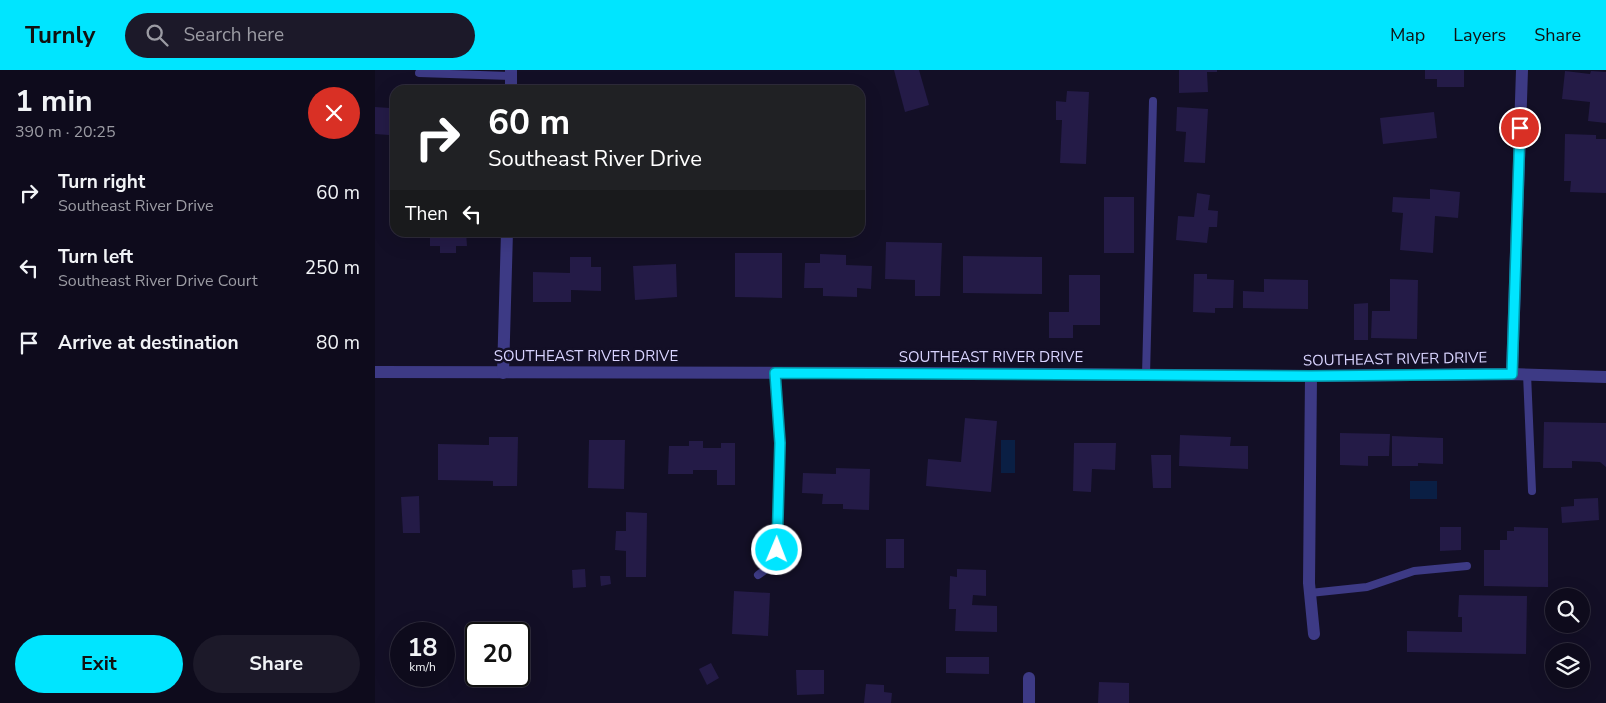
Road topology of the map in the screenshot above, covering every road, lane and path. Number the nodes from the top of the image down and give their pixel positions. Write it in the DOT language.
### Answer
graph roads {
  1 [pos="1522,70"];
  2 [pos="419,73"];
  3 [pos="511,73"];
  4 [pos="1153,101"];
  5 [pos="507,237"];
  6 [pos="375,372"];
  7 [pos="503,373"];
  8 [pos="775,373"];
  9 [pos="1512,374"];
  10 [pos="1527,374"];
  11 [pos="1146,375"];
  12 [pos="1311,376"];
  13 [pos="1606,377"];
  14 [pos="1532,491"];
  15 [pos="1467,566"];
  16 [pos="758,576"];
  17 [pos="1310,593"];
  18 [pos="1314,634"];
  19 [pos="1029,678"];
  20 [pos="1029,703"];
  1 -- 9 [label="street"];
  2 -- 3 [label="lane"];
  4 -- 11 [label="lane"];
  5 -- 7 [label="street"];
  6 -- 7 [label="street, SOUTHEAST RIVER DRIVE"];
  7 -- 8 [label="street, SOUTHEAST RIVER DRIVE"];
  8 -- 11 [label="street, SOUTHEAST RIVER DRIVE"];
  8 -- 16 [label="lane"];
  9 -- 10 [label="street, SOUTHEAST RIVER DRIVE"];
  9 -- 12 [label="street, SOUTHEAST RIVER DRIVE"];
  10 -- 13 [label="street, SOUTHEAST RIVER DRIVE"];
  10 -- 14 [label="lane"];
  11 -- 12 [label="street, SOUTHEAST RIVER DRIVE"];
  12 -- 17 [label="street"];
  15 -- 17 [label="lane"];
  17 -- 18 [label="street"];
  19 -- 20 [label="street"];
}
